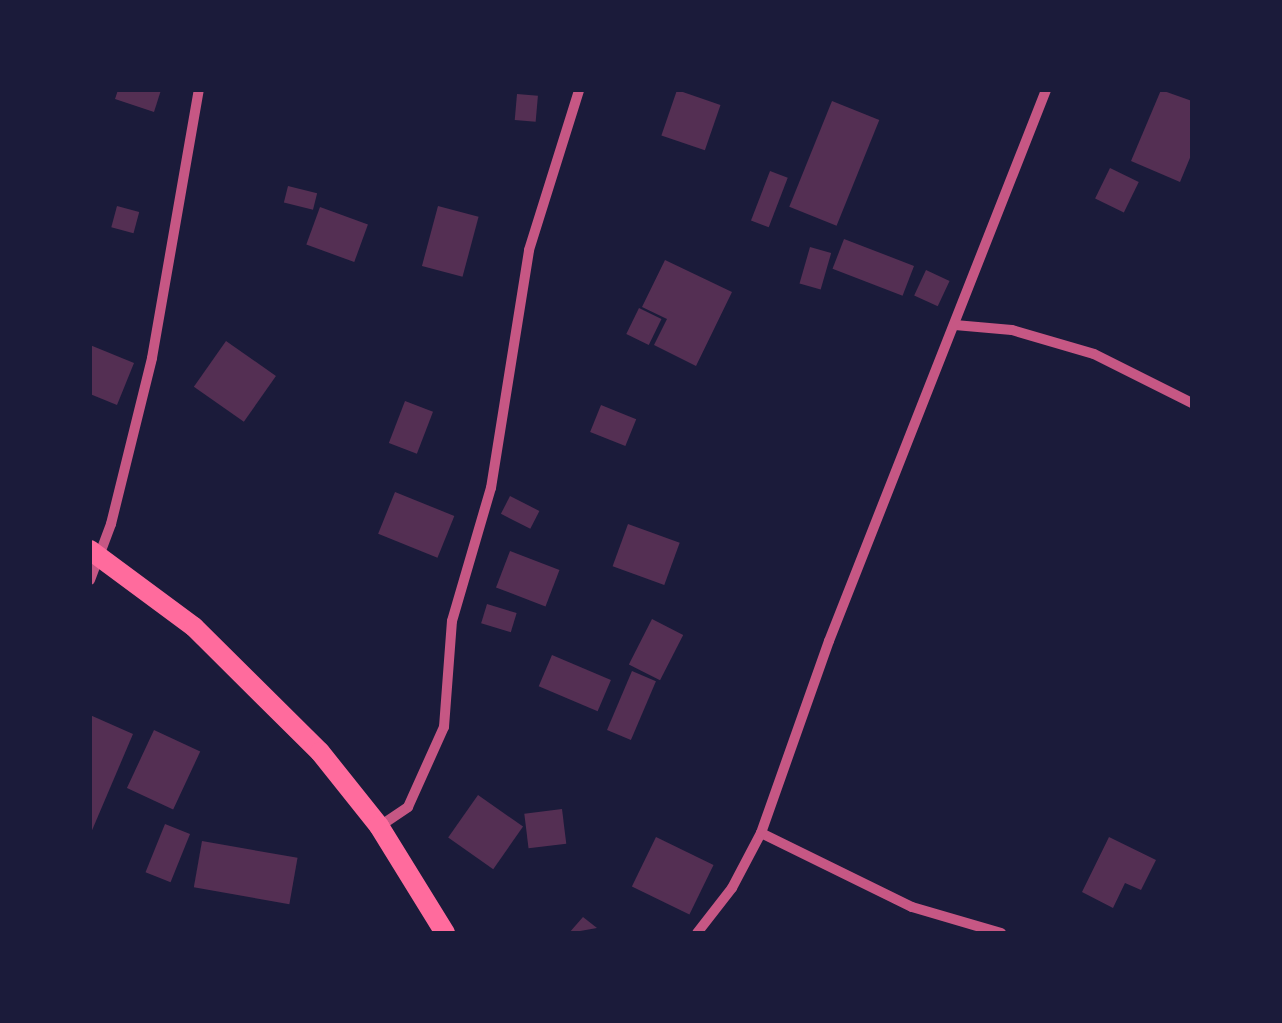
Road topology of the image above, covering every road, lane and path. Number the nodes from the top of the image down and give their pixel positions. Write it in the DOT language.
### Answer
graph roads {
  1 [pos="199,90"];
  2 [pos="579,90"];
  3 [pos="1046,90"];
  4 [pos="955,325"];
  5 [pos="1192,403"];
  6 [pos="94,553"];
  7 [pos="90,580"];
  8 [pos="379,826"];
  9 [pos="761,833"];
  10 [pos="445,933"];
  11 [pos="697,933"];
  12 [pos="1001,933"];
  1 -- 6 [label="street"];
  2 -- 8 [label="street"];
  3 -- 4 [label="street"];
  4 -- 5 [label="street"];
  4 -- 9 [label="street"];
  6 -- 7 [label="street"];
  6 -- 8 [label="main road"];
  8 -- 10 [label="main road"];
  9 -- 11 [label="street"];
  9 -- 12 [label="street"];
}
